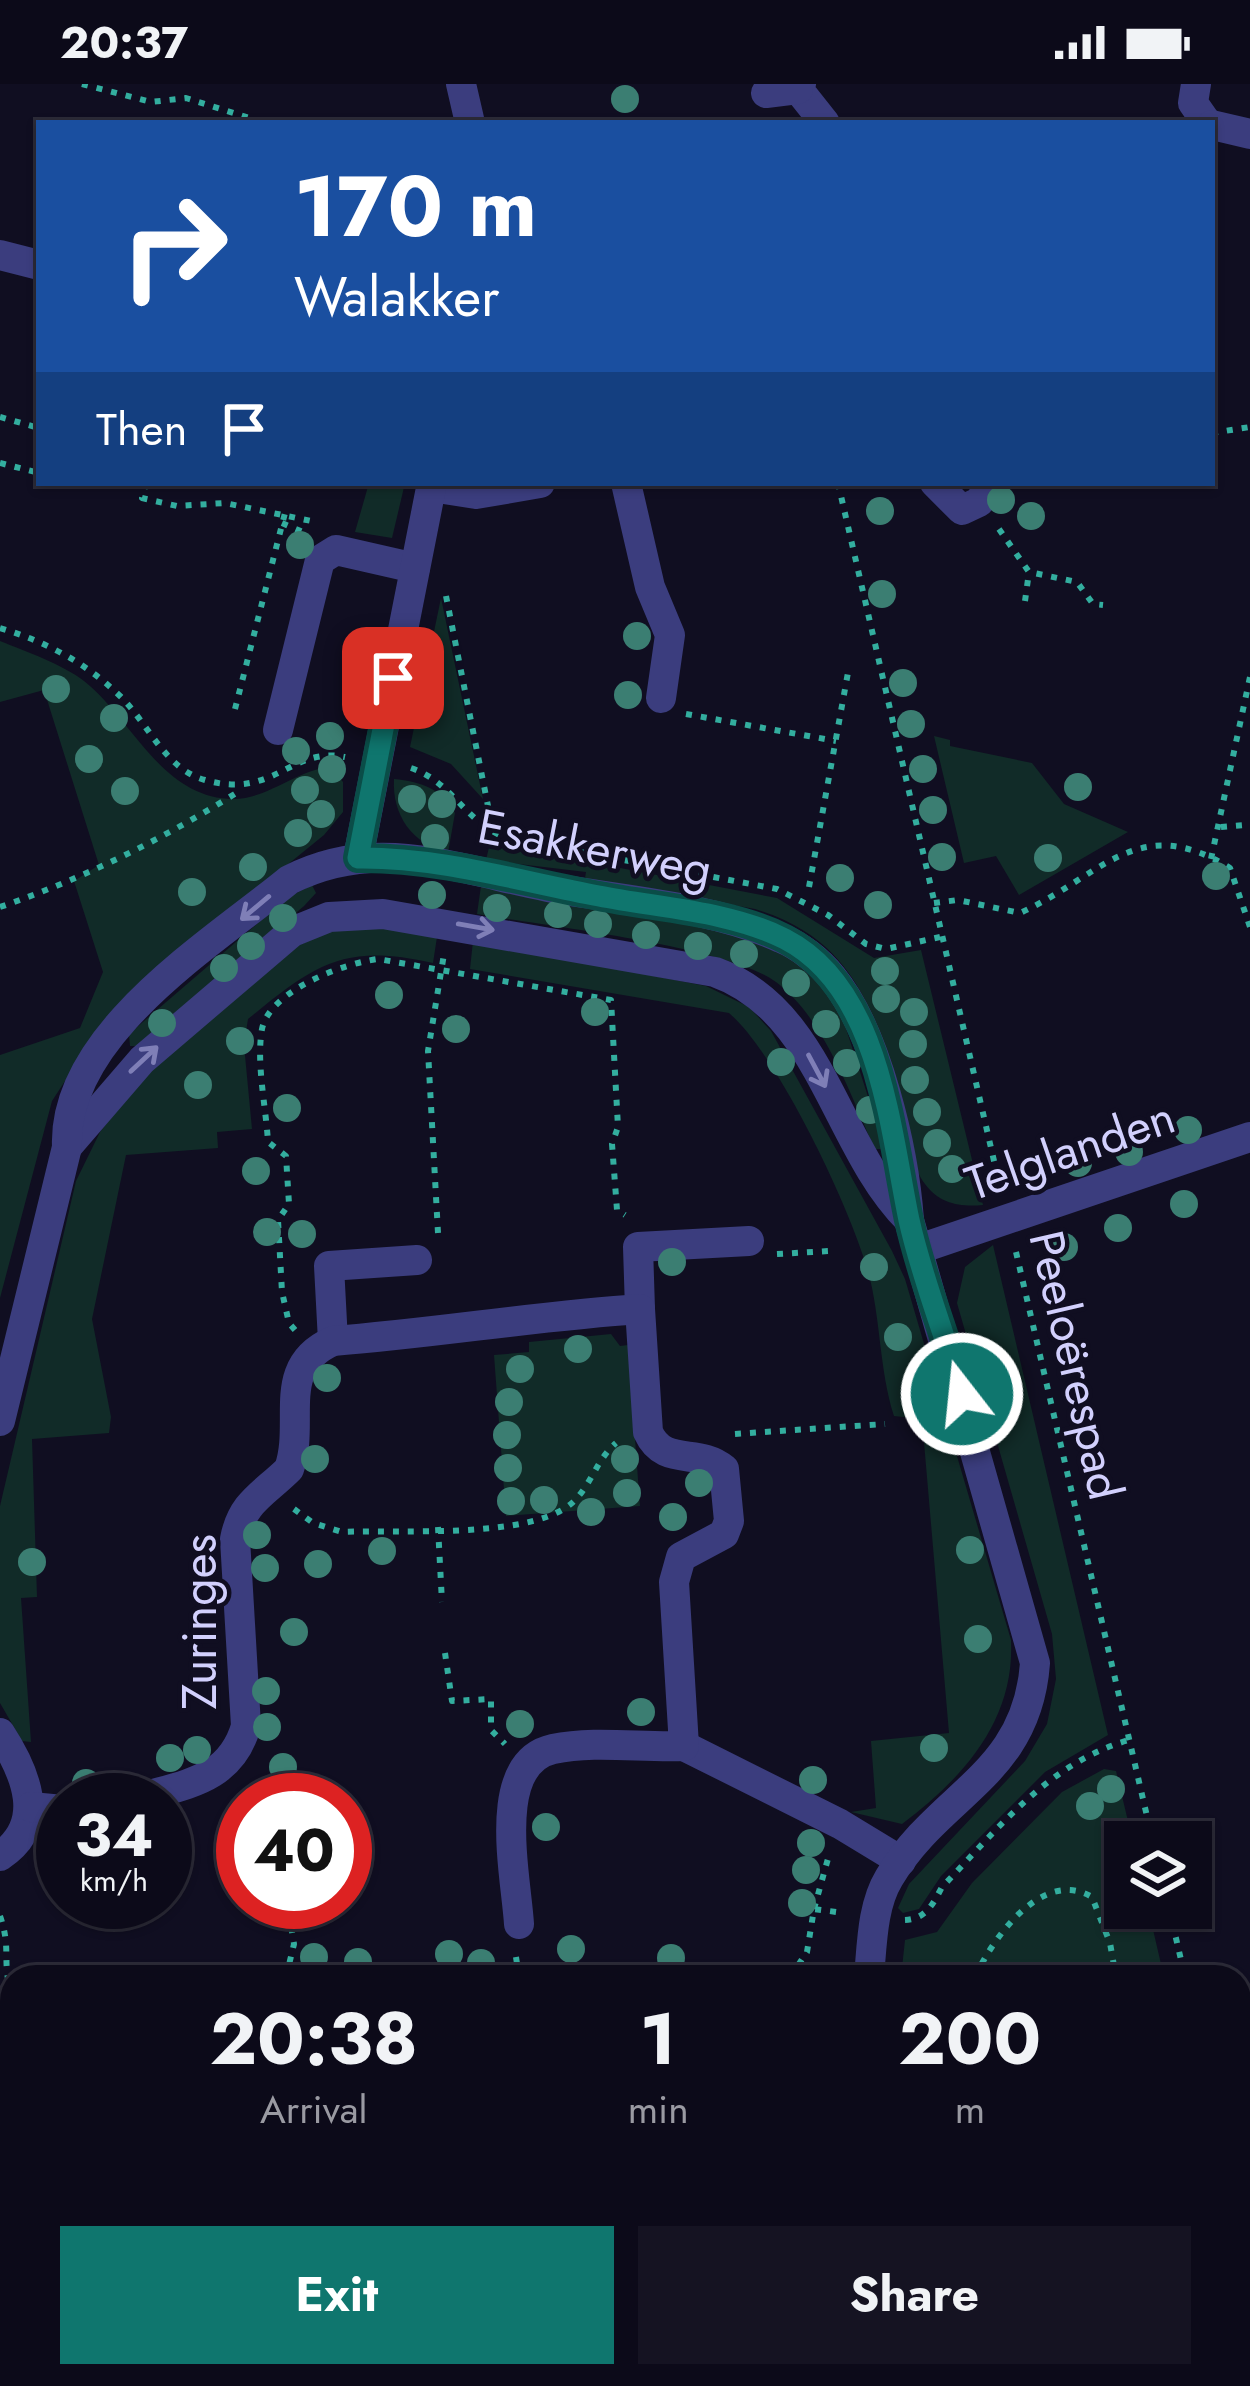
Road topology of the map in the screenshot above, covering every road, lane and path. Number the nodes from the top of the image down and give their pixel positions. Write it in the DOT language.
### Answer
graph roads {
  1 [pos="82,84"];
  2 [pos="461,84"];
  3 [pos="1196,84"];
  4 [pos="766,94"];
  5 [pos="811,97"];
  6 [pos="256,120"];
  7 [pos="469,120"];
  8 [pos="1207,120"];
  9 [pos="1215,125"];
  10 [pos="1250,134"];
  11 [pos="0,255"];
  12 [pos="36,265"];
  13 [pos="0,417"];
  14 [pos="36,427"];
  15 [pos="1250,428"];
  16 [pos="1215,433"];
  17 [pos="0,463"];
  18 [pos="36,471"];
  19 [pos="145,486"];
  20 [pos="432,486"];
  21 [pos="437,486"];
  22 [pos="523,486"];
  23 [pos="627,486"];
  24 [pos="839,486"];
  25 [pos="938,486"];
  26 [pos="985,493"];
  27 [pos="283,518"];
  28 [pos="302,529"];
  29 [pos="336,550"];
  30 [pos="415,568"];
  31 [pos="1029,572"];
  32 [pos="1024,601"];
  33 [pos="1103,605"];
  34 [pos="0,628"];
  35 [pos="848,667"];
  36 [pos="1250,676"];
  37 [pos="661,698"];
  38 [pos="235,709"];
  39 [pos="278,730"];
  40 [pos="836,740"];
  41 [pos="377,762"];
  42 [pos="244,788"];
  43 [pos="490,816"];
  44 [pos="1244,825"];
  45 [pos="1221,827"];
  46 [pos="358,858"];
  47 [pos="1211,859"];
  48 [pos="809,887"];
  49 [pos="934,903"];
  50 [pos="0,907"];
  51 [pos="360,914"];
  52 [pos="449,922"];
  53 [pos="1250,927"];
  54 [pos="940,937"];
  55 [pos="441,969"];
  56 [pos="1250,1137"];
  57 [pos="67,1147"];
  58 [pos="1008,1219"];
  59 [pos="914,1234"];
  60 [pos="749,1241"];
  61 [pos="638,1247"];
  62 [pos="428,1248"];
  63 [pos="829,1251"];
  64 [pos="640,1309"];
  65 [pos="324,1344"];
  66 [pos="0,1421"];
  67 [pos="885,1424"];
  68 [pos="648,1432"];
  69 [pos="714,1460"];
  70 [pos="268,1488"];
  71 [pos="438,1527"];
  72 [pos="442,1602"];
  73 [pos="445,1653"];
  74 [pos="0,1733"];
  75 [pos="1129,1740"];
  76 [pos="684,1746"];
  77 [pos="525,1764"];
  78 [pos="192,1781"];
  79 [pos="31,1807"];
  80 [pos="36,1807"];
  81 [pos="1148,1821"];
  82 [pos="840,1824"];
  83 [pos="0,1856"];
  84 [pos="901,1861"];
  85 [pos="814,1909"];
  86 [pos="0,1916"];
  87 [pos="877,1918"];
  88 [pos="1103,1920"];
  89 [pos="519,1924"];
  90 [pos="292,1929"];
  91 [pos="1174,1929"];
  92 [pos="3,1965"];
  93 [pos="289,1965"];
  94 [pos="798,1965"];
  95 [pos="882,1965"];
  96 [pos="984,1965"];
  97 [pos="1113,1965"];
  98 [pos="1182,1965"];
  1 -- 6 [label="path"];
  2 -- 7 [label="street"];
  3 -- 8 [label="street"];
  4 -- 5 [label="street"];
  9 -- 10 [label="street"];
  11 -- 12 [label="street"];
  13 -- 14 [label="path"];
  15 -- 16 [label="path"];
  17 -- 18 [label="path"];
  19 -- 27 [label="path"];
  20 -- 30 [label="street"];
  21 -- 22 [label="street"];
  23 -- 37 [label="street"];
  24 -- 49 [label="path, Peeloërespad"];
  25 -- 26 [label="street"];
  26 -- 31 [label="path"];
  27 -- 28 [label="path"];
  27 -- 29 [label="path"];
  27 -- 38 [label="path"];
  29 -- 30 [label="street"];
  29 -- 39 [label="street"];
  30 -- 41 [label="street"];
  30 -- 43 [label="path"];
  31 -- 32 [label="path"];
  31 -- 33 [label="path"];
  34 -- 42 [label="path"];
  35 -- 40 [label="path"];
  36 -- 45 [label="path"];
  37 -- 40 [label="path"];
  40 -- 48 [label="path"];
  41 -- 42 [label="path"];
  41 -- 46 [label="street"];
  41 -- 54 [label="path"];
  42 -- 50 [label="path"];
  44 -- 45 [label="path"];
  45 -- 47 [label="path"];
  46 -- 51 [label="street"];
  46 -- 57 [label="street, Esakkerweg, one-way"];
  46 -- 59 [label="street, Esakkerweg"];
  47 -- 49 [label="path"];
  47 -- 53 [label="path"];
  49 -- 54 [label="path, Peeloërespad"];
  51 -- 52 [label="street, Esakkerweg"];
  57 -- 51 [label="street, Esakkerweg, one-way"];
  52 -- 55 [label="path"];
  52 -- 59 [label="street, Esakkerweg, one-way"];
  54 -- 58 [label="path, Peeloërespad"];
  55 -- 61 [label="path"];
  55 -- 62 [label="path"];
  55 -- 65 [label="path"];
  56 -- 58 [label="street, Telglanden"];
  57 -- 66 [label="street, Esakkerweg"];
  58 -- 59 [label="street, Telglanden"];
  58 -- 75 [label="path, Peeloërespad"];
  59 -- 84 [label="street, Esakkerweg"];
  60 -- 61 [label="street"];
  60 -- 63 [label="path"];
  61 -- 64 [label="street"];
  62 -- 65 [label="street, Zuringes"];
  64 -- 65 [label="street"];
  64 -- 68 [label="street"];
  65 -- 70 [label="street, Zuringes"];
  67 -- 69 [label="path"];
  68 -- 69 [label="street"];
  68 -- 71 [label="path"];
  69 -- 76 [label="street"];
  70 -- 71 [label="path"];
  70 -- 78 [label="street, Zuringes"];
  71 -- 72 [label="path"];
  73 -- 77 [label="path"];
  74 -- 79 [label="street"];
  75 -- 81 [label="path, Peeloërespad"];
  75 -- 87 [label="path"];
  76 -- 77 [label="street"];
  76 -- 82 [label="street"];
  77 -- 89 [label="street"];
  79 -- 80 [label="street"];
  79 -- 83 [label="street"];
  82 -- 84 [label="street"];
  82 -- 85 [label="path"];
  84 -- 87 [label="street, Esakkerweg"];
  85 -- 87 [label="path"];
  85 -- 94 [label="path"];
  86 -- 92 [label="path"];
  87 -- 95 [label="street, Esakkerweg"];
  88 -- 96 [label="path"];
  88 -- 97 [label="path"];
  90 -- 93 [label="path"];
  91 -- 98 [label="path"];
}
